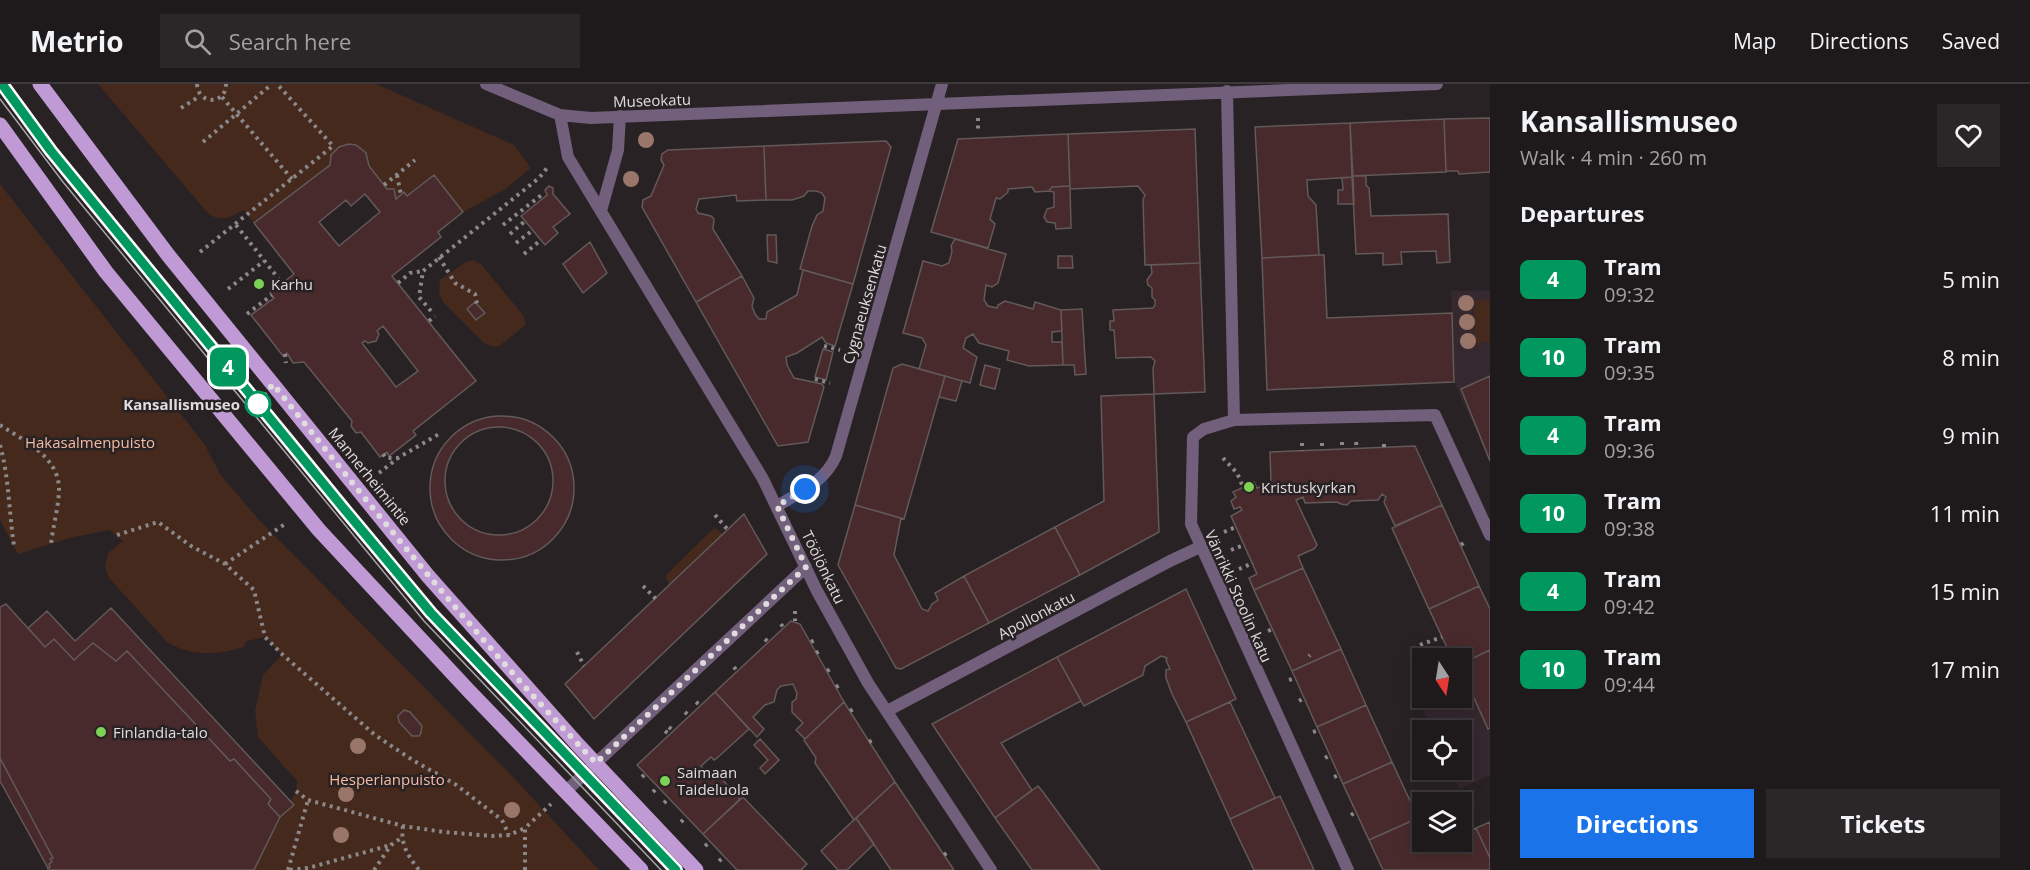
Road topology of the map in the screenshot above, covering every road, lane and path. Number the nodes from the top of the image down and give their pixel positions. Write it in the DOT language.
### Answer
graph roads {
  1 [pos="39,84"];
  2 [pos="197,84"];
  3 [pos="226,84"];
  4 [pos="272,84"];
  5 [pos="277,84"];
  6 [pos="486,84"];
  7 [pos="942,84"];
  8 [pos="1437,84"];
  9 [pos="1227,92"];
  10 [pos="200,96"];
  11 [pos="222,97"];
  12 [pos="937,104"];
  13 [pos="181,108"];
  14 [pos="237,114"];
  15 [pos="560,115"];
  16 [pos="620,116"];
  17 [pos="0,125"];
  18 [pos="203,142"];
  19 [pos="415,160"];
  20 [pos="547,168"];
  21 [pos="397,175"];
  22 [pos="292,178"];
  23 [pos="384,185"];
  24 [pos="545,194"];
  25 [pos="401,195"];
  26 [pos="601,211"];
  27 [pos="525,221"];
  28 [pos="236,225"];
  29 [pos="503,225"];
  30 [pos="532,230"];
  31 [pos="510,234"];
  32 [pos="541,240"];
  33 [pos="516,243"];
  34 [pos="200,252"];
  35 [pos="524,254"];
  36 [pos="439,257"];
  37 [pos="264,261"];
  38 [pos="423,271"];
  39 [pos="282,283"];
  40 [pos="398,283"];
  41 [pos="228,289"];
  42 [pos="272,295"];
  43 [pos="477,304"];
  44 [pos="430,311"];
  45 [pos="247,314"];
  46 [pos="435,316"];
  47 [pos="429,321"];
  48 [pos="824,346"];
  49 [pos="840,350"];
  50 [pos="285,354"];
  51 [pos="286,363"];
  52 [pos="815,379"];
  53 [pos="830,383"];
  54 [pos="1234,420"];
  55 [pos="0,425"];
  56 [pos="439,434"];
  57 [pos="1384,441"];
  58 [pos="1342,442"];
  59 [pos="1356,442"];
  60 [pos="1302,443"];
  61 [pos="1322,443"];
  62 [pos="0,446"];
  63 [pos="1384,447"];
  64 [pos="1357,448"];
  65 [pos="1342,449"];
  66 [pos="1323,450"];
  67 [pos="1302,451"];
  68 [pos="383,454"];
  69 [pos="398,458"];
  70 [pos="1223,458"];
  71 [pos="379,473"];
  72 [pos="1243,488"];
  73 [pos="777,506"];
  74 [pos="715,515"];
  75 [pos="285,524"];
  76 [pos="1236,527"];
  77 [pos="728,530"];
  78 [pos="1224,531"];
  79 [pos="117,535"];
  80 [pos="1490,535"];
  81 [pos="1466,542"];
  82 [pos="51,544"];
  83 [pos="1244,545"];
  84 [pos="1461,545"];
  85 [pos="14,546"];
  86 [pos="1200,547"];
  87 [pos="1232,550"];
  88 [pos="1252,563"];
  89 [pos="225,564"];
  90 [pos="806,567"];
  91 [pos="1239,569"];
  92 [pos="643,586"];
  93 [pos="656,599"];
  94 [pos="795,611"];
  95 [pos="795,621"];
  96 [pos="1442,637"];
  97 [pos="1420,645"];
  98 [pos="577,652"];
  99 [pos="584,666"];
  100 [pos="832,668"];
  101 [pos="826,671"];
  102 [pos="1295,678"];
  103 [pos="1290,680"];
  104 [pos="841,684"];
  105 [pos="836,687"];
  106 [pos="1304,698"];
  107 [pos="1299,701"];
  108 [pos="855,708"];
  109 [pos="850,711"];
  110 [pos="887,711"];
  111 [pos="685,712"];
  112 [pos="689,716"];
  113 [pos="669,726"];
  114 [pos="1319,730"];
  115 [pos="669,732"];
  116 [pos="1313,732"];
  117 [pos="875,739"];
  118 [pos="869,742"];
  119 [pos="1330,755"];
  120 [pos="1325,758"];
  121 [pos="596,763"];
  122 [pos="1339,774"];
  123 [pos="1334,777"];
  124 [pos="658,787"];
  125 [pos="296,792"];
  126 [pos="565,792"];
  127 [pos="653,792"];
  128 [pos="669,798"];
  129 [pos="308,800"];
  130 [pos="664,803"];
  131 [pos="548,807"];
  132 [pos="1356,812"];
  133 [pos="1351,815"];
  134 [pos="687,817"];
  135 [pos="681,822"];
  136 [pos="403,826"];
  137 [pos="525,828"];
  138 [pos="509,835"];
  139 [pos="401,838"];
  140 [pos="710,842"];
  141 [pos="391,845"];
  142 [pos="705,846"];
  143 [pos="724,857"];
  144 [pos="719,861"];
  145 [pos="289,870"];
  146 [pos="374,870"];
  147 [pos="419,870"];
  148 [pos="525,870"];
  149 [pos="641,870"];
  150 [pos="696,870"];
  151 [pos="991,870"];
  152 [pos="1348,870"];
  1 -- 121 [label="main road, Mannerheimintie"];
  2 -- 10 [label="path"];
  3 -- 11 [label="path"];
  4 -- 14 [label="path"];
  5 -- 22 [label="path"];
  6 -- 15 [label="street, Museokatu"];
  7 -- 12 [label="street, Cygnaeuksenkatu"];
  8 -- 9 [label="street, Museokatu"];
  9 -- 12 [label="street, Museokatu"];
  9 -- 54 [label="street"];
  10 -- 11 [label="path"];
  10 -- 13 [label="path"];
  11 -- 14 [label="path"];
  12 -- 16 [label="street, Museokatu"];
  12 -- 73 [label="street, Cygnaeuksenkatu"];
  14 -- 18 [label="path"];
  14 -- 22 [label="path"];
  15 -- 16 [label="street, Museokatu"];
  15 -- 26 [label="street, Töölönkatu"];
  16 -- 26 [label="street"];
  17 -- 126 [label="main road"];
  19 -- 21 [label="path"];
  20 -- 36 [label="path"];
  21 -- 23 [label="path"];
  21 -- 25 [label="path"];
  22 -- 28 [label="path"];
  24 -- 29 [label="path"];
  26 -- 73 [label="street, Töölönkatu"];
  27 -- 31 [label="path"];
  28 -- 34 [label="path"];
  28 -- 37 [label="path"];
  30 -- 33 [label="path"];
  32 -- 35 [label="path"];
  36 -- 38 [label="path"];
  36 -- 43 [label="path"];
  37 -- 39 [label="path"];
  37 -- 41 [label="path"];
  38 -- 40 [label="path"];
  38 -- 44 [label="path"];
  42 -- 45 [label="path"];
  46 -- 47 [label="path"];
  48 -- 49 [label="path"];
  50 -- 51 [label="path"];
  52 -- 53 [label="path"];
  54 -- 80 [label="street"];
  54 -- 86 [label="street, Vänrikki Stoolin katu"];
  55 -- 82 [label="path"];
  56 -- 69 [label="path"];
  57 -- 63 [label="path"];
  58 -- 65 [label="path"];
  59 -- 64 [label="path"];
  60 -- 67 [label="path"];
  61 -- 66 [label="path"];
  62 -- 85 [label="path"];
  68 -- 69 [label="path"];
  69 -- 71 [label="path"];
  70 -- 72 [label="path"];
  73 -- 90 [label="street, Töölönkatu"];
  74 -- 77 [label="path"];
  75 -- 89 [label="path"];
  76 -- 78 [label="path"];
  79 -- 89 [label="path"];
  81 -- 84 [label="path"];
  83 -- 87 [label="path"];
  86 -- 110 [label="street, Apollonkatu"];
  86 -- 152 [label="street, Vänrikki Stoolin katu"];
  88 -- 91 [label="path"];
  89 -- 138 [label="path"];
  90 -- 110 [label="street, Töölönkatu"];
  90 -- 121 [label="street"];
  92 -- 93 [label="path"];
  94 -- 95 [label="path"];
  96 -- 97 [label="path"];
  98 -- 99 [label="path"];
  100 -- 101 [label="path"];
  102 -- 103 [label="path"];
  104 -- 105 [label="path"];
  106 -- 107 [label="path"];
  108 -- 109 [label="path"];
  110 -- 151 [label="street, Töölönkatu"];
  111 -- 112 [label="path"];
  113 -- 115 [label="path"];
  114 -- 116 [label="path"];
  117 -- 118 [label="path"];
  119 -- 120 [label="path"];
  121 -- 126 [label="street"];
  121 -- 150 [label="main road, Mannerheimintie"];
  122 -- 123 [label="path"];
  124 -- 127 [label="path"];
  125 -- 129 [label="path"];
  126 -- 149 [label="main road"];
  128 -- 130 [label="path"];
  129 -- 136 [label="path"];
  129 -- 145 [label="path"];
  131 -- 137 [label="path"];
  132 -- 133 [label="path"];
  134 -- 135 [label="path"];
  136 -- 138 [label="path"];
  136 -- 139 [label="path"];
  137 -- 138 [label="path"];
  137 -- 148 [label="path"];
  139 -- 141 [label="path"];
  139 -- 147 [label="path"];
  140 -- 142 [label="path"];
  141 -- 145 [label="path"];
  141 -- 146 [label="path"];
  143 -- 144 [label="path"];
}
